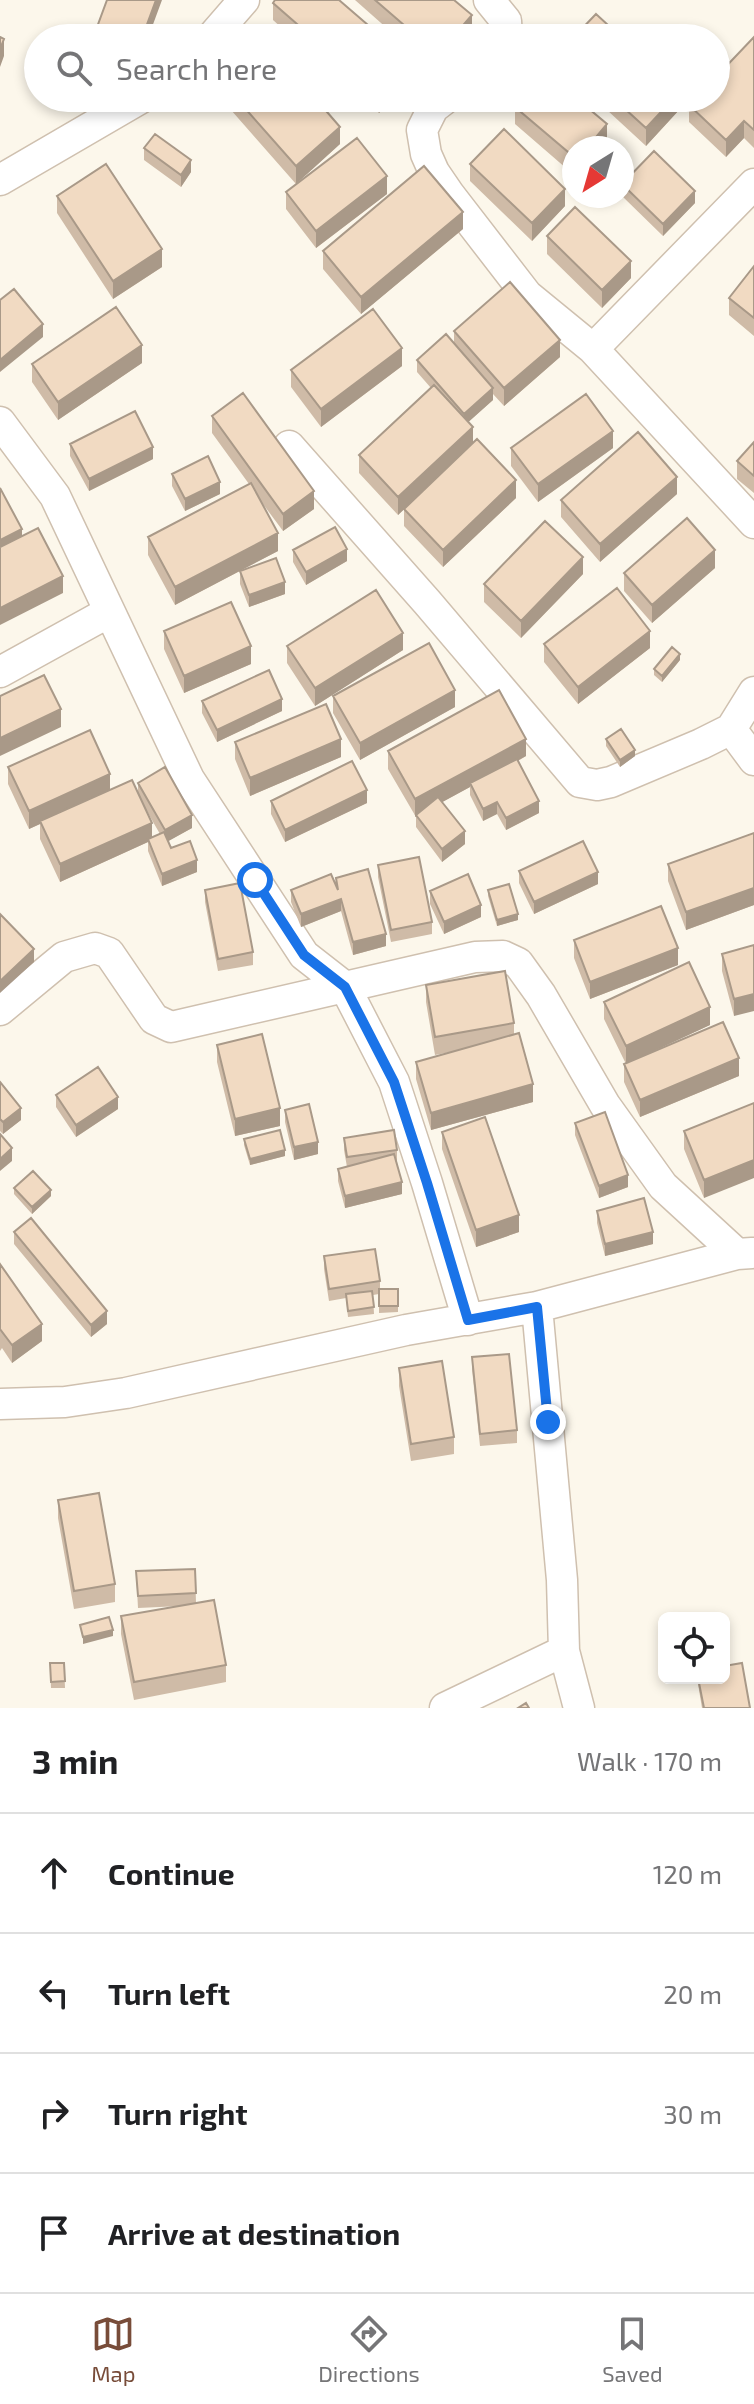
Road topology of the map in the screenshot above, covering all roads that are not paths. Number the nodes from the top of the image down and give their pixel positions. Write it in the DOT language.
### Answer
graph roads {
  1 [pos="244,0"];
  2 [pos="489,0"];
  3 [pos="223,24"];
  4 [pos="506,24"];
  5 [pos="117,112"];
  6 [pos="431,112"];
  7 [pos="0,180"];
  8 [pos="754,184"];
  9 [pos="593,349"];
  10 [pos="0,422"];
  11 [pos="289,446"];
  12 [pos="754,523"];
  13 [pos="109,612"];
  14 [pos="0,672"];
  15 [pos="754,692"];
  16 [pos="731,729"];
  17 [pos="754,760"];
  18 [pos="345,987"];
  19 [pos="0,1010"];
  20 [pos="745,1253"];
  21 [pos="537,1307"];
  22 [pos="468,1320"];
  23 [pos="0,1404"];
  24 [pos="564,1651"];
  25 [pos="445,1708"];
  26 [pos="579,1708"];
  1 -- 3 [label="street"];
  2 -- 4 [label="street"];
  5 -- 7 [label="street"];
  6 -- 9 [label="street"];
  8 -- 9 [label="street"];
  9 -- 12 [label="street"];
  10 -- 13 [label="street"];
  11 -- 16 [label="street"];
  13 -- 14 [label="street"];
  13 -- 18 [label="street"];
  15 -- 16 [label="street"];
  16 -- 17 [label="street"];
  18 -- 19 [label="street"];
  18 -- 20 [label="street"];
  18 -- 22 [label="street"];
  20 -- 21 [label="street"];
  21 -- 22 [label="street"];
  21 -- 24 [label="street"];
  22 -- 23 [label="street"];
  24 -- 25 [label="street"];
  24 -- 26 [label="street"];
}
